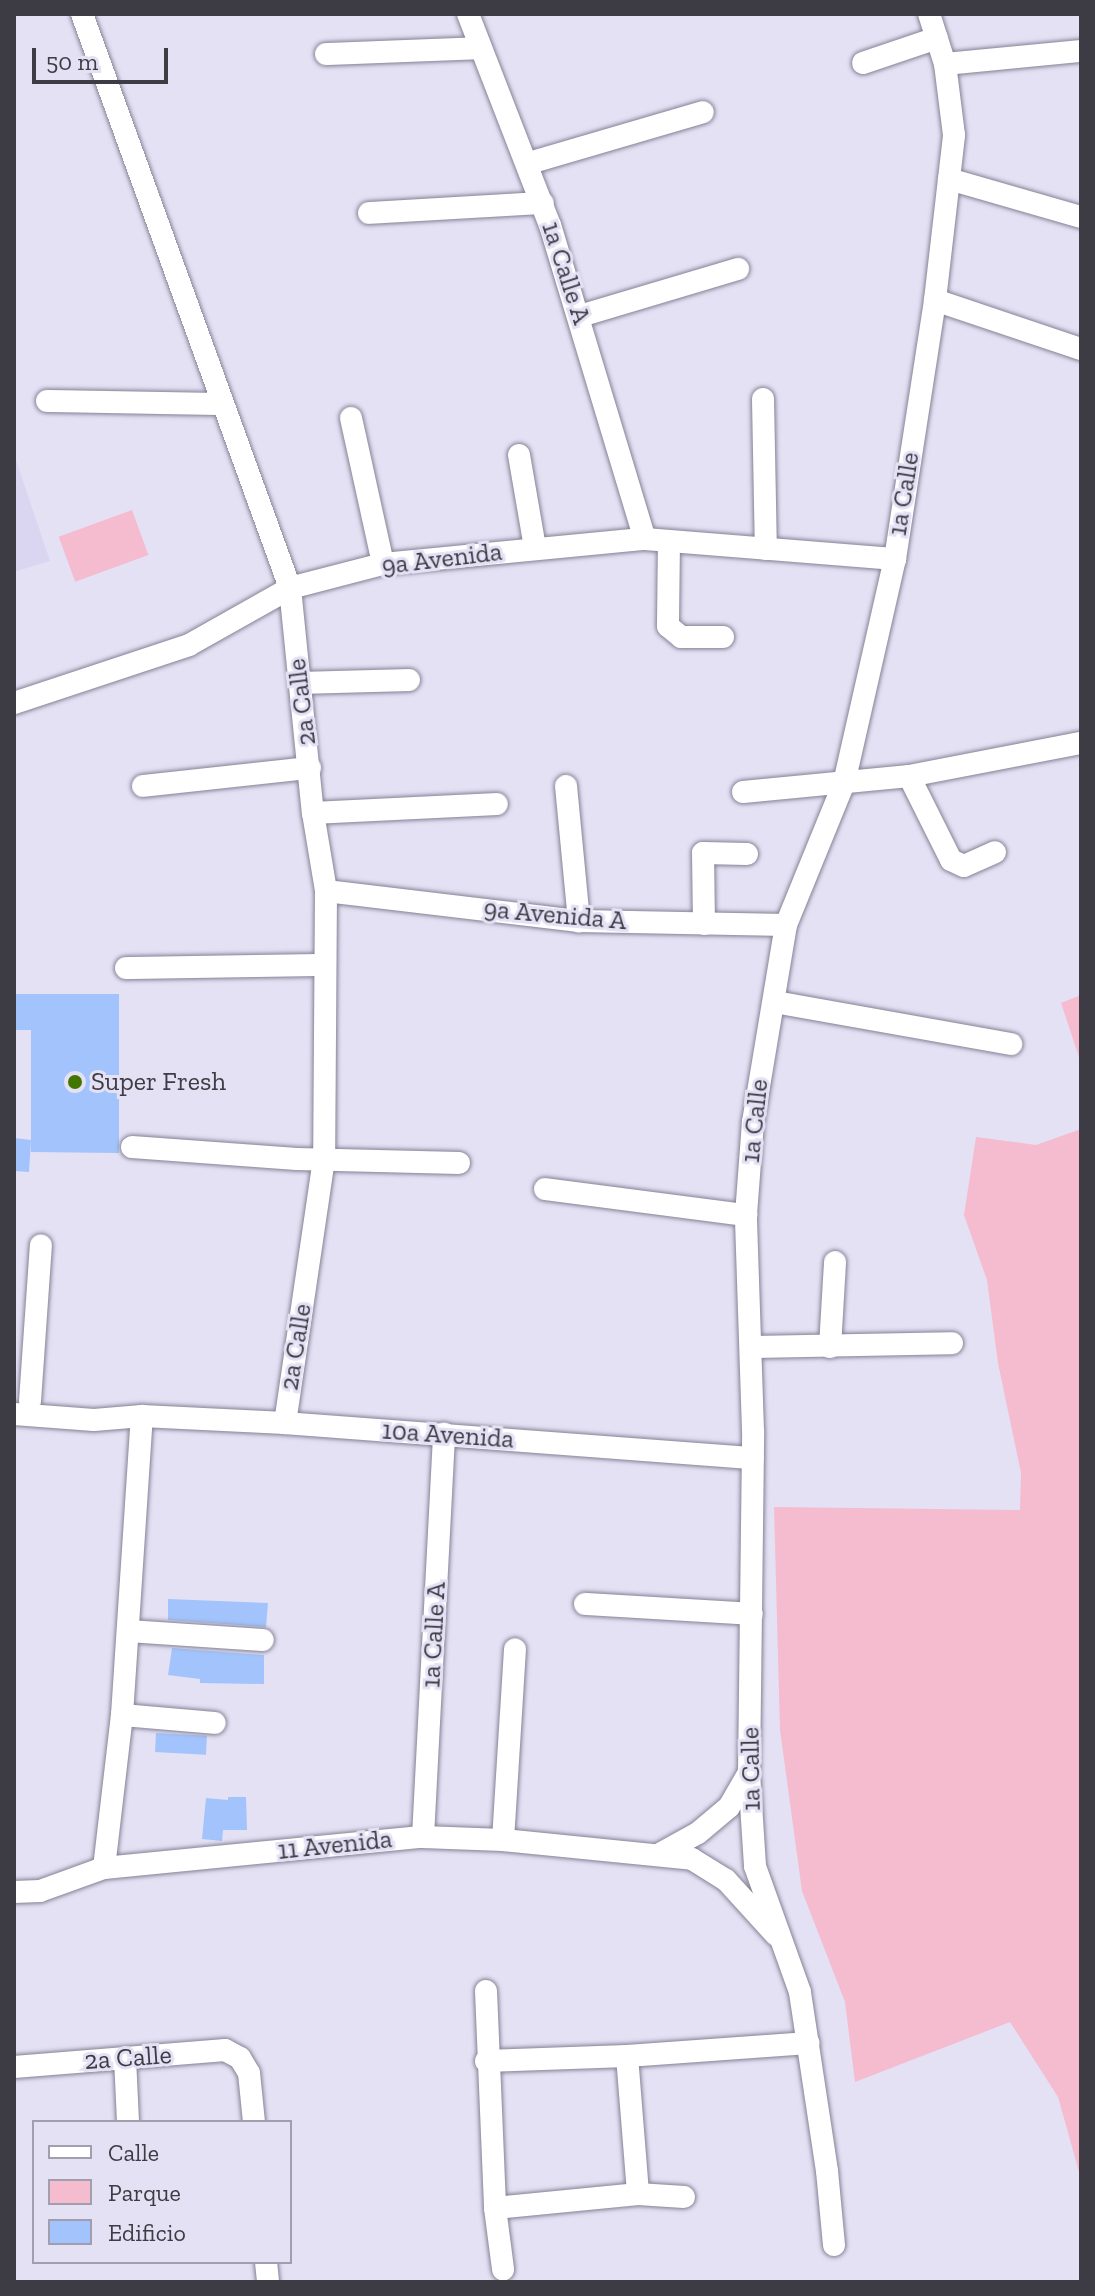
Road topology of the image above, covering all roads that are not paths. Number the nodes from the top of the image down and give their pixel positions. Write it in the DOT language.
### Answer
graph roads {
  1 [pos="82,14"];
  2 [pos="929,14"];
  3 [pos="473,16"];
  4 [pos="937,38"];
  5 [pos="479,48"];
  6 [pos="1081,51"];
  7 [pos="326,54"];
  8 [pos="863,63"];
  9 [pos="945,64"];
  10 [pos="703,112"];
  11 [pos="529,163"];
  12 [pos="949,179"];
  13 [pos="543,203"];
  14 [pos="369,213"];
  15 [pos="1081,217"];
  16 [pos="738,269"];
  17 [pos="935,300"];
  18 [pos="580,316"];
  19 [pos="1081,349"];
  20 [pos="763,399"];
  21 [pos="47,401"];
  22 [pos="221,404"];
  23 [pos="351,418"];
  24 [pos="519,455"];
  25 [pos="645,539"];
  26 [pos="669,541"];
  27 [pos="535,548"];
  28 [pos="766,549"];
  29 [pos="895,559"];
  30 [pos="383,564"];
  31 [pos="290,588"];
  32 [pos="723,637"];
  33 [pos="409,680"];
  34 [pos="300,683"];
  35 [pos="14,703"];
  36 [pos="1081,743"];
  37 [pos="310,768"];
  38 [pos="909,776"];
  39 [pos="844,783"];
  40 [pos="143,786"];
  41 [pos="566,786"];
  42 [pos="743,792"];
  43 [pos="497,804"];
  44 [pos="313,813"];
  45 [pos="995,852"];
  46 [pos="747,854"];
  47 [pos="326,891"];
  48 [pos="579,921"];
  49 [pos="704,924"];
  50 [pos="786,925"];
  51 [pos="323,965"];
  52 [pos="126,968"];
  53 [pos="775,1002"];
  54 [pos="1011,1044"];
  55 [pos="132,1147"];
  56 [pos="324,1159"];
  57 [pos="459,1163"];
  58 [pos="545,1189"];
  59 [pos="746,1215"];
  60 [pos="41,1245"];
  61 [pos="835,1262"];
  62 [pos="952,1343"];
  63 [pos="752,1347"];
  64 [pos="830,1347"];
  65 [pos="19,1405"];
  66 [pos="142,1416"];
  67 [pos="285,1423"];
  68 [pos="444,1434"];
  69 [pos="753,1458"];
  70 [pos="585,1604"];
  71 [pos="752,1614"];
  72 [pos="128,1631"];
  73 [pos="263,1640"];
  74 [pos="515,1649"];
  75 [pos="122,1715"];
  76 [pos="215,1723"];
  77 [pos="749,1773"];
  78 [pos="423,1837"];
  79 [pos="503,1840"];
  80 [pos="660,1854"];
  81 [pos="104,1868"];
  82 [pos="14,1892"];
  83 [pos="785,1946"];
  84 [pos="486,1991"];
  85 [pos="809,2043"];
  86 [pos="627,2056"];
  87 [pos="125,2058"];
  88 [pos="486,2061"];
  89 [pos="14,2067"];
  90 [pos="128,2120"];
  91 [pos="254,2120"];
  92 [pos="638,2194"];
  93 [pos="684,2197"];
  94 [pos="495,2208"];
  95 [pos="834,2245"];
  96 [pos="503,2269"];
  1 -- 22 [label="street, 2a Calle"];
  2 -- 4 [label="street, 1a Calle"];
  3 -- 5 [label="street, 1a Calle A"];
  4 -- 8 [label="street"];
  4 -- 9 [label="street, 1a Calle"];
  5 -- 7 [label="street"];
  5 -- 11 [label="street, 1a Calle A"];
  6 -- 9 [label="street"];
  9 -- 12 [label="street, 1a Calle"];
  10 -- 11 [label="street"];
  11 -- 13 [label="street, 1a Calle A"];
  12 -- 15 [label="street"];
  12 -- 17 [label="street, 1a Calle"];
  13 -- 14 [label="street"];
  13 -- 18 [label="street, 1a Calle A"];
  16 -- 18 [label="street"];
  17 -- 19 [label="street"];
  17 -- 29 [label="street, 1a Calle"];
  18 -- 25 [label="street, 1a Calle A"];
  20 -- 28 [label="street"];
  21 -- 22 [label="street"];
  22 -- 31 [label="street, 2a Calle"];
  23 -- 30 [label="street"];
  24 -- 27 [label="street"];
  25 -- 26 [label="street, 9a Avenida"];
  25 -- 27 [label="street, 9a Avenida"];
  26 -- 28 [label="street, 9a Avenida"];
  26 -- 32 [label="street"];
  27 -- 30 [label="street, 9a Avenida"];
  28 -- 29 [label="street, 9a Avenida"];
  29 -- 39 [label="street, 1a Calle"];
  30 -- 31 [label="street, 9a Avenida"];
  31 -- 34 [label="street, 2a Calle"];
  31 -- 35 [label="street, 9a Avenida"];
  33 -- 34 [label="street"];
  34 -- 37 [label="street, 2a Calle"];
  36 -- 38 [label="street"];
  37 -- 40 [label="street"];
  37 -- 44 [label="street, 2a Calle"];
  38 -- 39 [label="street"];
  38 -- 45 [label="street"];
  39 -- 42 [label="street"];
  39 -- 50 [label="street, 1a Calle"];
  41 -- 48 [label="street"];
  43 -- 44 [label="street"];
  44 -- 47 [label="street, 2a Calle"];
  46 -- 49 [label="street"];
  47 -- 48 [label="street, 9a Avenida A"];
  47 -- 51 [label="street, 2a Calle"];
  48 -- 49 [label="street, 9a Avenida A"];
  49 -- 50 [label="street, 9a Avenida A"];
  50 -- 53 [label="street, 1a Calle"];
  51 -- 52 [label="street"];
  51 -- 56 [label="street, 2a Calle"];
  53 -- 54 [label="street"];
  53 -- 59 [label="street, 1a Calle"];
  55 -- 56 [label="street"];
  56 -- 57 [label="street"];
  56 -- 67 [label="street, 2a Calle"];
  58 -- 59 [label="street"];
  59 -- 63 [label="street, 1a Calle"];
  60 -- 65 [label="street"];
  61 -- 64 [label="street"];
  62 -- 64 [label="street"];
  63 -- 64 [label="street"];
  63 -- 69 [label="street, 1a Calle"];
  65 -- 66 [label="street, 10a Avenida"];
  66 -- 67 [label="street, 10a Avenida"];
  66 -- 72 [label="street"];
  67 -- 68 [label="street, 10a Avenida"];
  68 -- 69 [label="street, 10a Avenida"];
  68 -- 78 [label="street, 1a Calle A"];
  69 -- 71 [label="street, 1a Calle"];
  70 -- 71 [label="street"];
  71 -- 77 [label="street, 1a Calle"];
  72 -- 73 [label="street"];
  72 -- 75 [label="street"];
  74 -- 79 [label="street"];
  75 -- 76 [label="street"];
  75 -- 81 [label="street"];
  77 -- 80 [label="street"];
  77 -- 83 [label="street, 1a Calle"];
  78 -- 79 [label="street, 11 Avenida"];
  78 -- 81 [label="street, 11 Avenida"];
  79 -- 80 [label="street, 11 Avenida"];
  80 -- 83 [label="street, 11 Avenida"];
  81 -- 82 [label="street, 11 Avenida"];
  83 -- 85 [label="street, 1a Calle"];
  84 -- 88 [label="street"];
  85 -- 86 [label="street"];
  85 -- 95 [label="street, 1a Calle"];
  86 -- 88 [label="street"];
  86 -- 92 [label="street"];
  87 -- 89 [label="street, 2a Calle"];
  87 -- 90 [label="street"];
  87 -- 91 [label="street, 2a Calle"];
  88 -- 94 [label="street"];
  92 -- 93 [label="street"];
  92 -- 94 [label="street"];
  94 -- 96 [label="street"];
}
